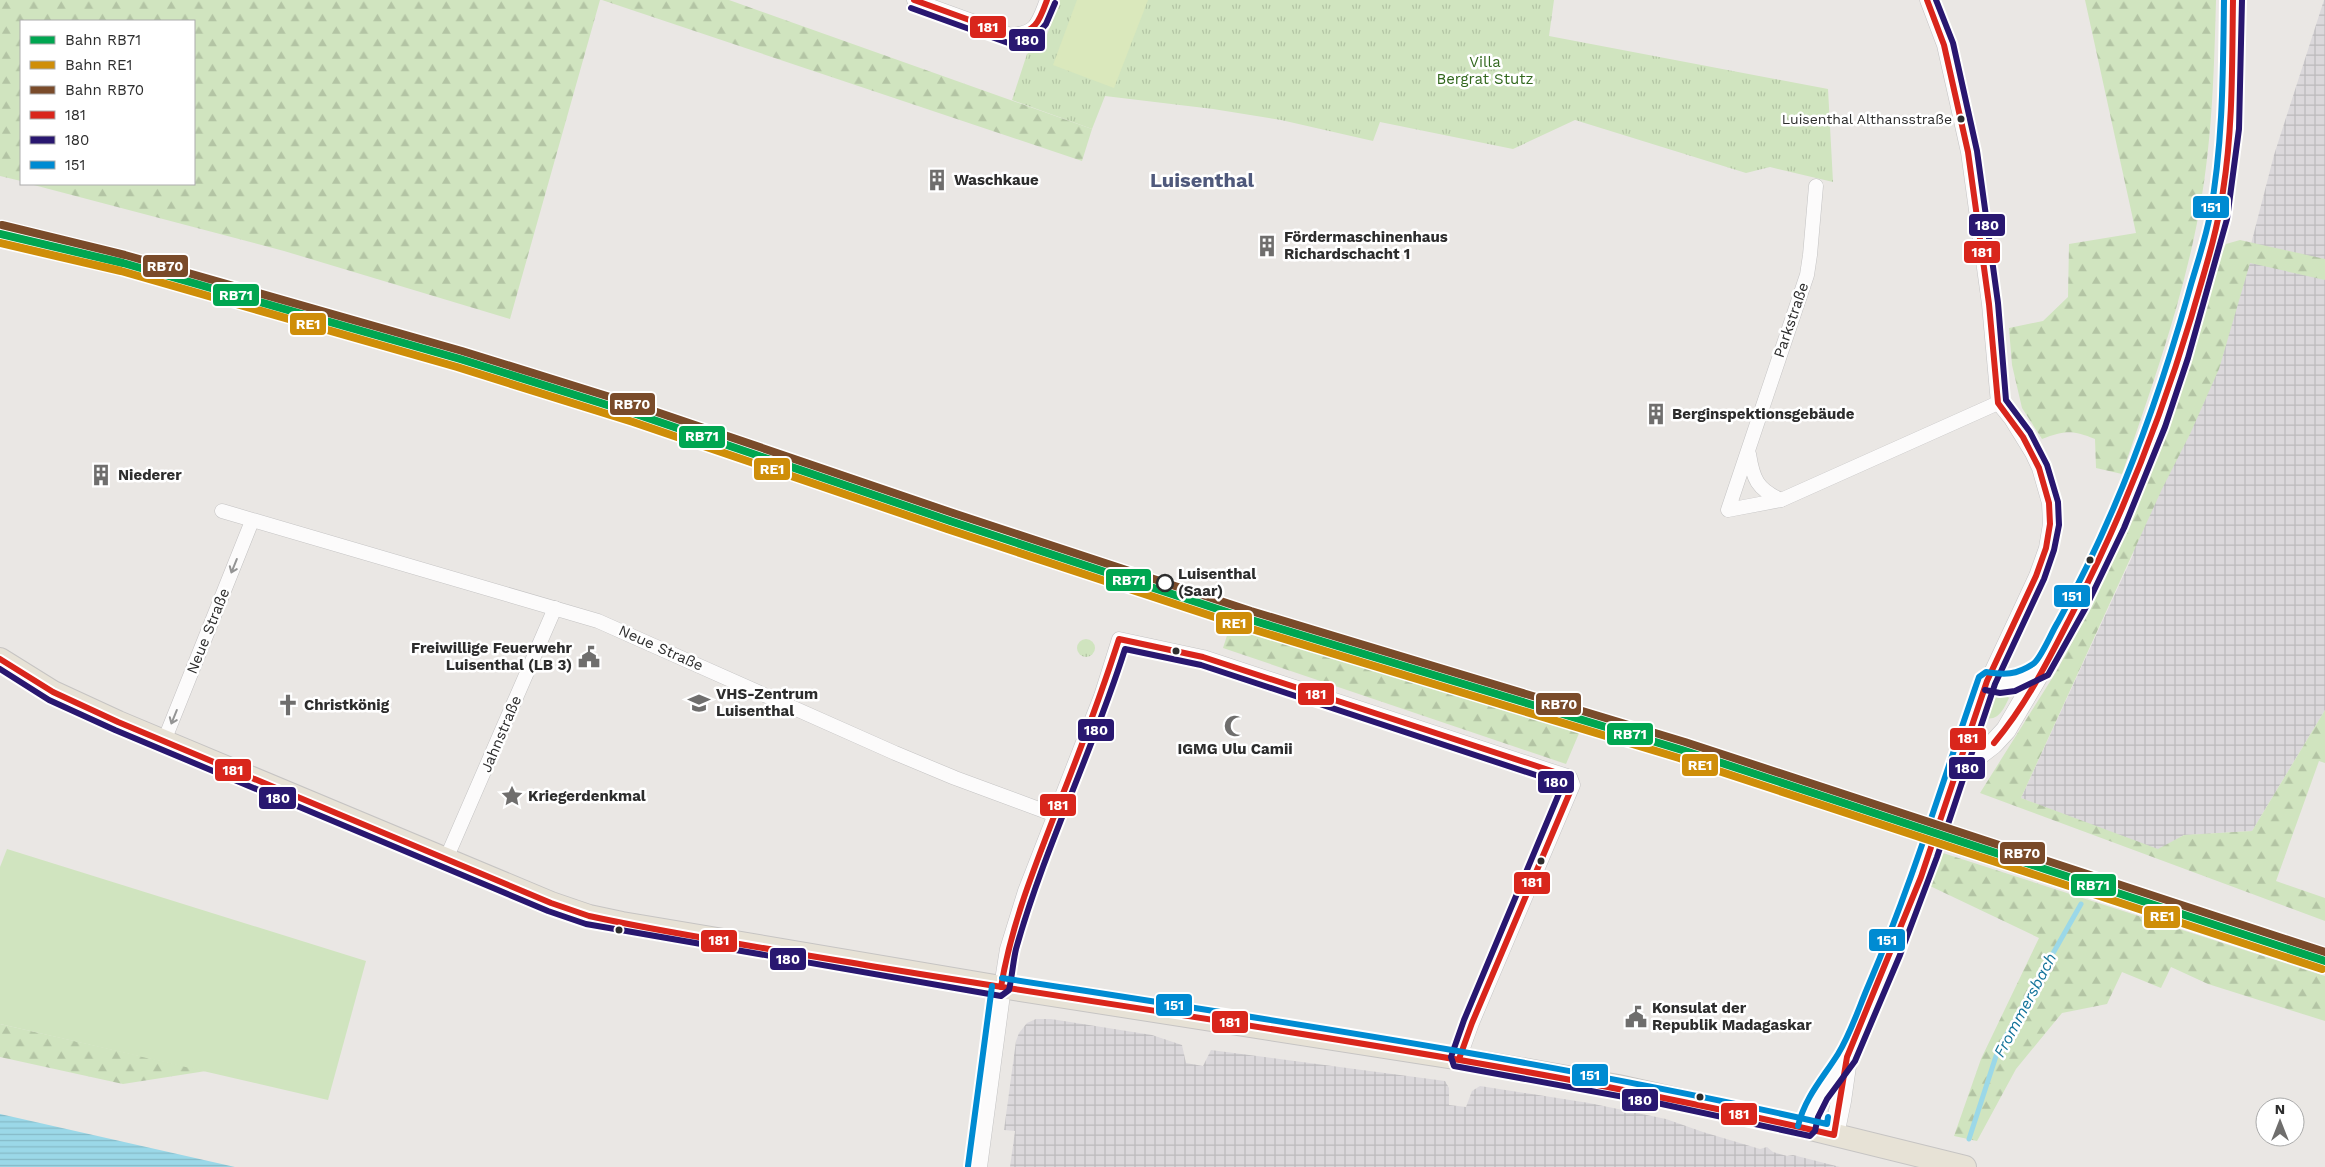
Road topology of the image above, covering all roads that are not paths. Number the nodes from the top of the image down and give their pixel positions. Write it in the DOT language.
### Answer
graph roads {
  1 [pos="914,0"];
  2 [pos="1046,0"];
  3 [pos="1927,0"];
  4 [pos="2233,0"];
  5 [pos="1816,186"];
  6 [pos="1998,403"];
  7 [pos="1748,450"];
  8 [pos="1781,500"];
  9 [pos="222,512"];
  10 [pos="252,521"];
  11 [pos="556,608"];
  12 [pos="0,659"];
  13 [pos="2041,670"];
  14 [pos="1987,681"];
  15 [pos="164,741"];
  16 [pos="1055,815"];
  17 [pos="1932,845"];
  18 [pos="446,859"];
  19 [pos="1001,987"];
  20 [pos="1847,1058"];
  21 [pos="1459,1059"];
  22 [pos="1806,1128"];
  23 [pos="1834,1134"];
  24 [pos="976,1167"];
  25 [pos="1964,1167"];
  1 -- 2 [label="street"];
  3 -- 6 [label="street"];
  4 -- 13 [label="street"];
  5 -- 7 [label="street, Parkstraße"];
  6 -- 8 [label="street, Parkstraße"];
  6 -- 14 [label="street"];
  7 -- 8 [label="street"];
  7 -- 8 [label="street, Parkstraße"];
  9 -- 10 [label="street, Neue Straße"];
  10 -- 11 [label="street, Neue Straße"];
  10 -- 15 [label="street, Neue Straße, one-way"];
  11 -- 16 [label="street, Neue Straße"];
  11 -- 18 [label="street, Jahnstraße"];
  12 -- 15 [label="main road"];
  13 -- 14 [label="street"];
  13 -- 14 [label="street"];
  15 -- 18 [label="main road"];
  16 -- 19 [label="street"];
  16 -- 21 [label="street"];
  17 -- 20 [label="street"];
  18 -- 19 [label="main road"];
  19 -- 21 [label="main road"];
  19 -- 24 [label="street"];
  20 -- 22 [label="street"];
  20 -- 23 [label="street"];
  21 -- 22 [label="main road"];
  22 -- 23 [label="main road"];
  23 -- 25 [label="main road"];
}
